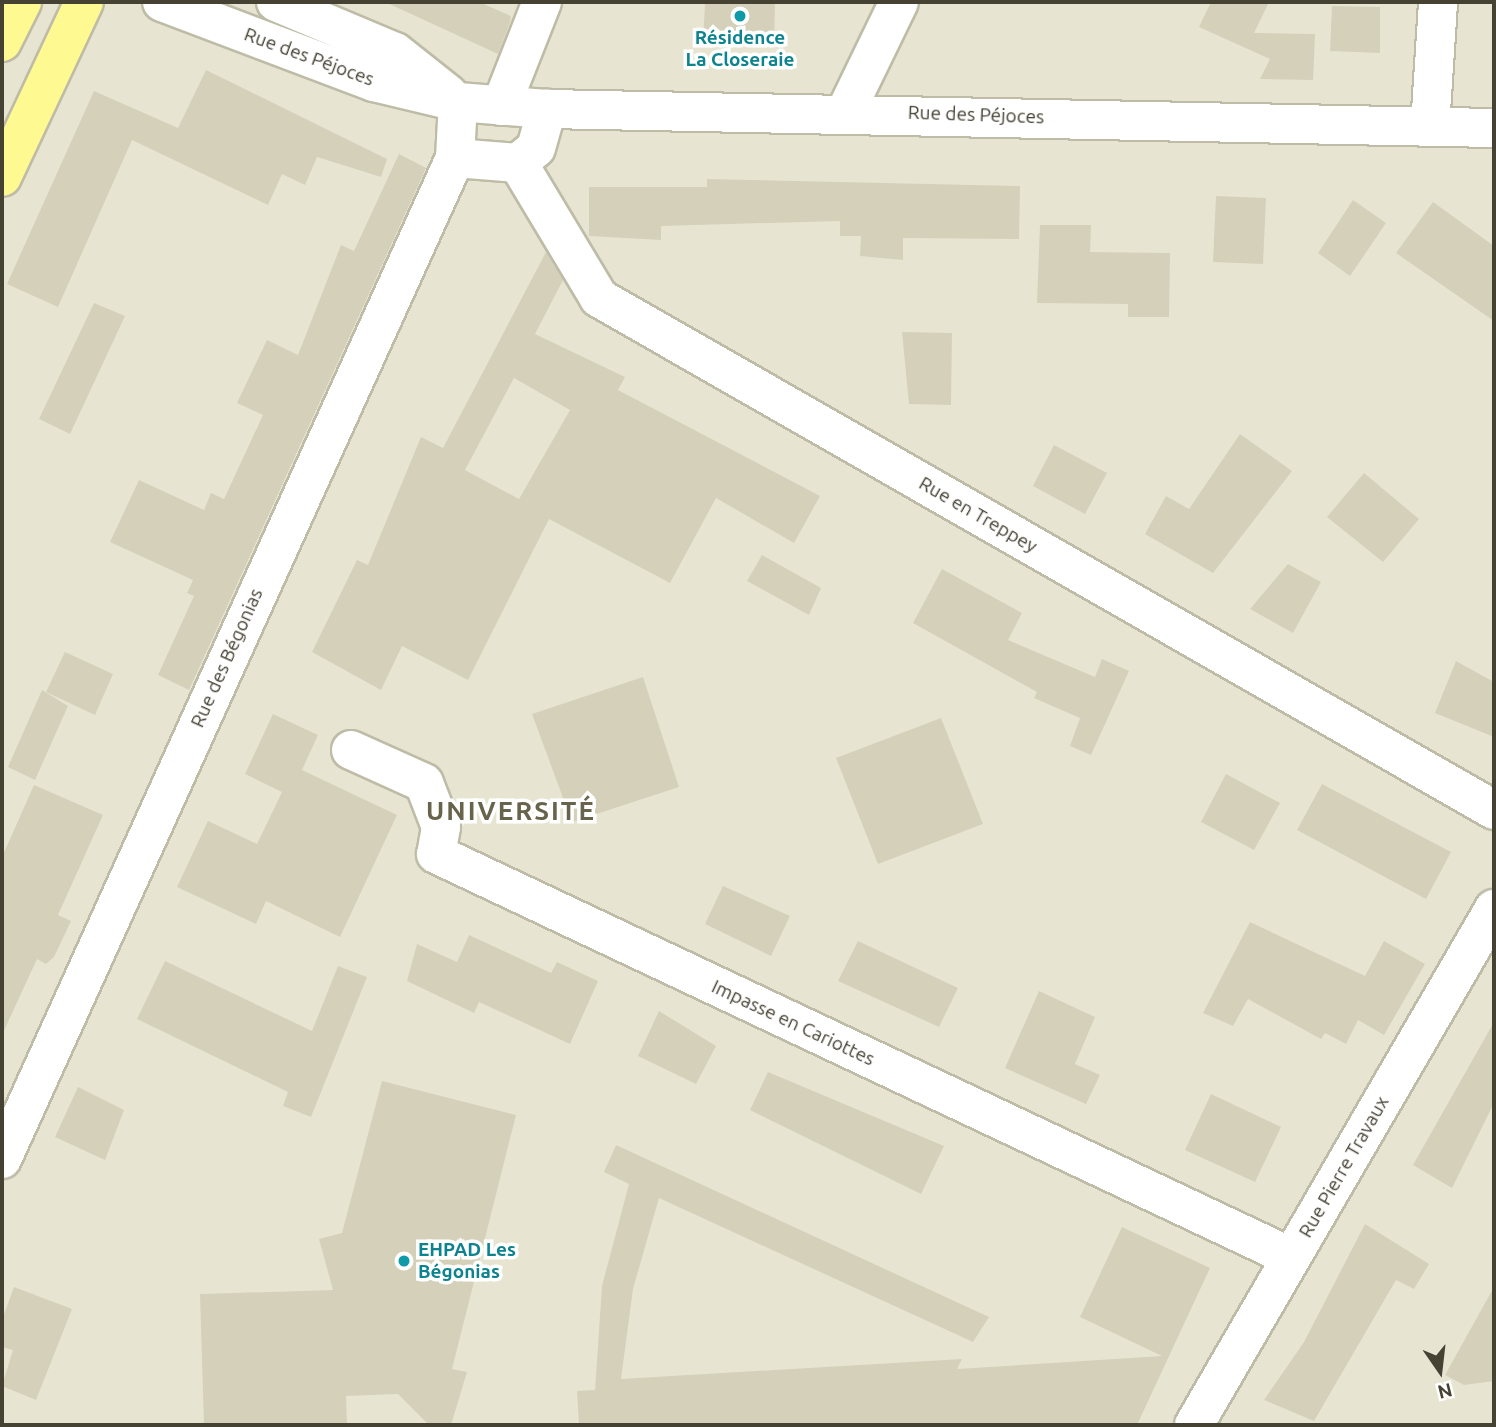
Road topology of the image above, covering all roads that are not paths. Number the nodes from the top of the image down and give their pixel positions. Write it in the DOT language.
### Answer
graph roads {
  1 [pos="22,2"];
  2 [pos="84,2"];
  3 [pos="162,2"];
  4 [pos="276,2"];
  5 [pos="542,2"];
  6 [pos="899,2"];
  7 [pos="1438,2"];
  8 [pos="2,42"];
  9 [pos="458,102"];
  10 [pos="501,106"];
  11 [pos="547,109"];
  12 [pos="846,111"];
  13 [pos="1430,127"];
  14 [pos="1494,128"];
  15 [pos="454,158"];
  16 [pos="519,163"];
  17 [pos="2,177"];
  18 [pos="351,750"];
  19 [pos="1494,810"];
  20 [pos="1494,909"];
  21 [pos="2,1159"];
  22 [pos="1291,1257"];
  23 [pos="1194,1425"];
  1 -- 8 [label="main road"];
  2 -- 17 [label="main road"];
  3 -- 9 [label="street, Rue des Péjoces"];
  4 -- 9 [label="street, Rue des Péjoces"];
  5 -- 10 [label="street"];
  6 -- 12 [label="street"];
  7 -- 13 [label="street"];
  9 -- 10 [label="street, Rue des Péjoces"];
  9 -- 15 [label="street"];
  10 -- 11 [label="street, Rue des Péjoces"];
  11 -- 12 [label="street, Rue des Péjoces"];
  11 -- 16 [label="street"];
  12 -- 13 [label="street, Rue des Péjoces"];
  13 -- 14 [label="street, Rue des Péjoces"];
  15 -- 16 [label="street"];
  15 -- 21 [label="street, Rue des Bégonias"];
  16 -- 19 [label="street, Rue en Treppey"];
  18 -- 22 [label="street, Impasse en Cariottes"];
  20 -- 22 [label="street, Rue Pierre Travaux"];
  22 -- 23 [label="street, Rue Pierre Travaux"];
}
